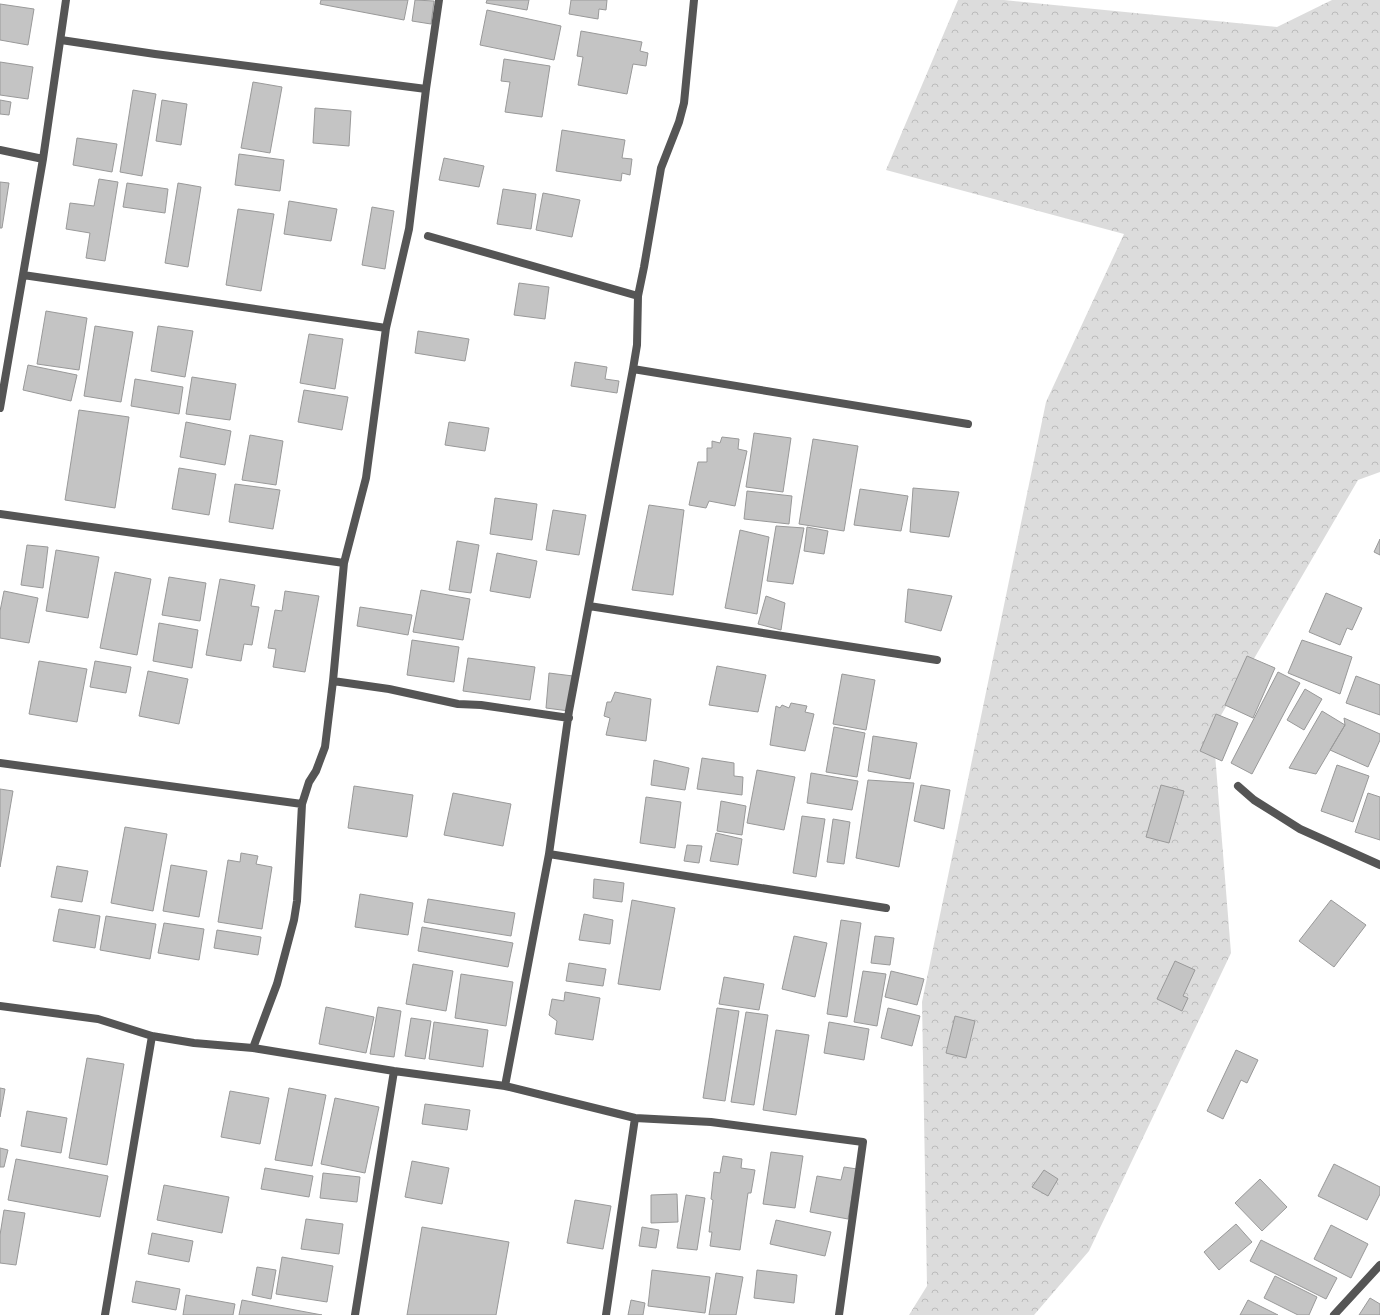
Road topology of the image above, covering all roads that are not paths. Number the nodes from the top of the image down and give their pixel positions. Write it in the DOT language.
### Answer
graph roads {
  1 [pos="66,0"];
  2 [pos="439,0"];
  3 [pos="694,0"];
  4 [pos="60,40"];
  5 [pos="426,89"];
  6 [pos="0,150"];
  7 [pos="43,159"];
  8 [pos="428,236"];
  9 [pos="23,275"];
  10 [pos="638,296"];
  11 [pos="386,328"];
  12 [pos="633,369"];
  13 [pos="0,406"];
  14 [pos="968,424"];
  15 [pos="0,514"];
  16 [pos="344,563"];
  17 [pos="589,606"];
  18 [pos="937,660"];
  19 [pos="333,681"];
  20 [pos="569,718"];
  21 [pos="0,763"];
  22 [pos="1238,786"];
  23 [pos="302,804"];
  24 [pos="549,854"];
  25 [pos="1380,865"];
  26 [pos="886,908"];
  27 [pos="0,1006"];
  28 [pos="152,1036"];
  29 [pos="253,1048"];
  30 [pos="394,1072"];
  31 [pos="505,1086"];
  32 [pos="635,1118"];
  33 [pos="1380,1265"];
  34 [pos="106,1315"];
  35 [pos="355,1315"];
  36 [pos="606,1315"];
  37 [pos="839,1315"];
  38 [pos="1334,1315"];
  1 -- 4 [label="street"];
  2 -- 5 [label="street"];
  3 -- 10 [label="street"];
  4 -- 5 [label="street"];
  4 -- 7 [label="street"];
  5 -- 11 [label="street"];
  6 -- 7 [label="street"];
  7 -- 9 [label="street"];
  8 -- 10 [label="street"];
  9 -- 11 [label="street"];
  9 -- 13 [label="street"];
  10 -- 12 [label="street"];
  11 -- 16 [label="street"];
  12 -- 14 [label="street"];
  12 -- 17 [label="street"];
  15 -- 16 [label="street"];
  16 -- 19 [label="street"];
  17 -- 18 [label="street"];
  17 -- 20 [label="street"];
  19 -- 20 [label="street"];
  19 -- 23 [label="street"];
  20 -- 24 [label="street"];
  21 -- 23 [label="street"];
  22 -- 25 [label="street"];
  23 -- 29 [label="street"];
  24 -- 26 [label="street"];
  24 -- 31 [label="street"];
  27 -- 28 [label="street"];
  28 -- 29 [label="street"];
  28 -- 34 [label="street"];
  29 -- 30 [label="street"];
  30 -- 31 [label="street"];
  30 -- 35 [label="street"];
  31 -- 32 [label="street"];
  32 -- 36 [label="street"];
  32 -- 37 [label="street"];
  33 -- 38 [label="street"];
}
